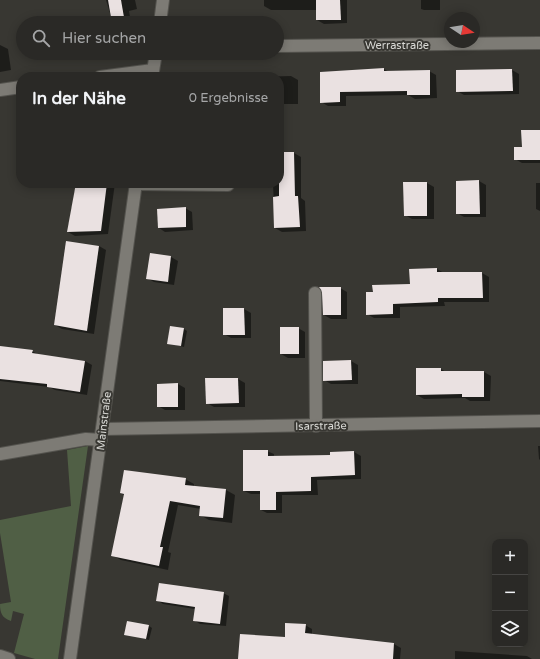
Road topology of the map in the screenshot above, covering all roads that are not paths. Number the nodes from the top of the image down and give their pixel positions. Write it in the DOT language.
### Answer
graph roads {
  1 [pos="163,0"];
  2 [pos="161,16"];
  3 [pos="540,43"];
  4 [pos="284,46"];
  5 [pos="155,60"];
  6 [pos="153,72"];
  7 [pos="16,88"];
  8 [pos="0,90"];
  9 [pos="135,188"];
  10 [pos="315,293"];
  11 [pos="540,421"];
  12 [pos="316,426"];
  13 [pos="102,434"];
  14 [pos="0,454"];
  15 [pos="0,656"];
  16 [pos="9,659"];
  17 [pos="70,659"];
  1 -- 2 [label="street"];
  3 -- 4 [label="street, Werrastraße"];
  5 -- 6 [label="street"];
  7 -- 8 [label="street"];
  9 -- 13 [label="street, Mainstraße"];
  10 -- 12 [label="street"];
  11 -- 12 [label="street, Isarstraße"];
  12 -- 13 [label="street, Isarstraße"];
  13 -- 14 [label="street, Isarstraße"];
  13 -- 17 [label="street, Mainstraße"];
  15 -- 16 [label="street"];
}
